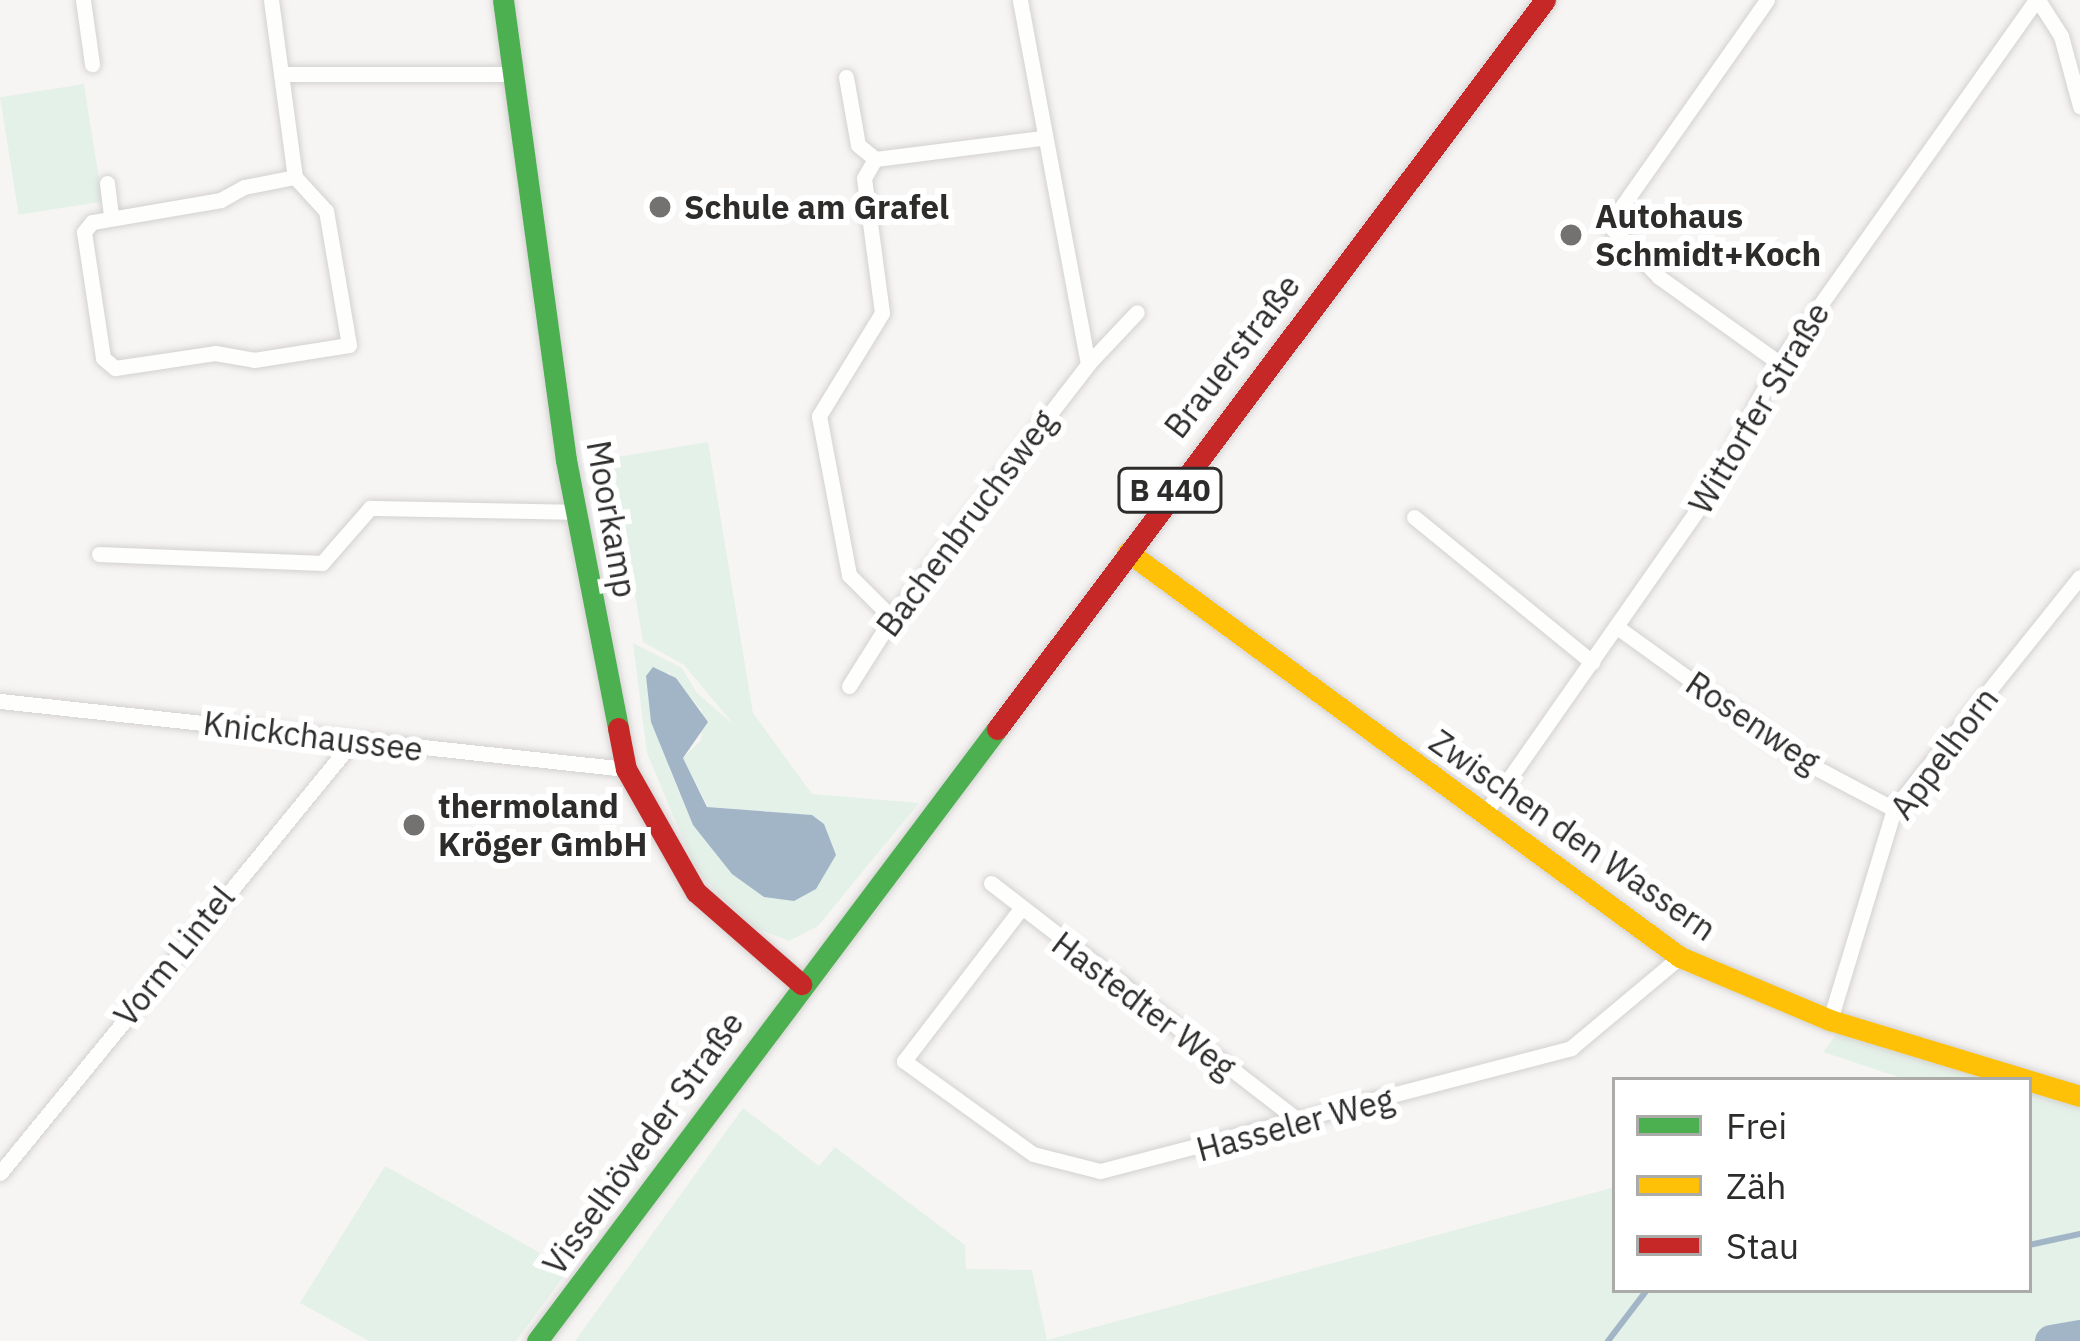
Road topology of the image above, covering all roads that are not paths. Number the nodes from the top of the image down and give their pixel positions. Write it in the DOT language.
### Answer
graph roads {
  1 [pos="83,0"];
  2 [pos="272,0"];
  3 [pos="503,0"];
  4 [pos="1020,0"];
  5 [pos="1545,0"];
  6 [pos="1767,0"];
  7 [pos="2037,0"];
  8 [pos="92,64"];
  9 [pos="281,74"];
  10 [pos="512,74"];
  11 [pos="846,77"];
  12 [pos="2080,106"];
  13 [pos="1041,138"];
  14 [pos="875,159"];
  15 [pos="295,177"];
  16 [pos="106,183"];
  17 [pos="111,218"];
  18 [pos="1137,312"];
  19 [pos="1088,364"];
  20 [pos="1779,364"];
  21 [pos="575,512"];
  22 [pos="1414,517"];
  23 [pos="1128,552"];
  24 [pos="99,554"];
  25 [pos="2080,578"];
  26 [pos="892,618"];
  27 [pos="1617,628"];
  28 [pos="1592,662"];
  29 [pos="849,686"];
  30 [pos="0,701"];
  31 [pos="352,741"];
  32 [pos="626,769"];
  33 [pos="1894,809"];
  34 [pos="1483,816"];
  35 [pos="991,883"];
  36 [pos="1019,911"];
  37 [pos="1680,957"];
  38 [pos="801,984"];
  39 [pos="1830,1020"];
  40 [pos="2018,1077"];
  41 [pos="2032,1081"];
  42 [pos="2080,1096"];
  43 [pos="1301,1123"];
  44 [pos="0,1173"];
  45 [pos="537,1341"];
  1 -- 8 [label="street"];
  2 -- 9 [label="street"];
  3 -- 10 [label="street, Moorkamp"];
  4 -- 13 [label="street"];
  5 -- 23 [label="street, Brauerstraße / B 440"];
  6 -- 20 [label="street"];
  7 -- 12 [label="street"];
  7 -- 20 [label="street, Wittorfer Straße"];
  9 -- 10 [label="street"];
  9 -- 15 [label="street"];
  10 -- 21 [label="street, Moorkamp"];
  11 -- 14 [label="street"];
  13 -- 14 [label="street"];
  13 -- 19 [label="street"];
  14 -- 26 [label="street"];
  15 -- 17 [label="street"];
  15 -- 17 [label="street"];
  16 -- 17 [label="street"];
  18 -- 19 [label="street, Bachenbruchsweg"];
  19 -- 26 [label="street, Bachenbruchsweg"];
  20 -- 27 [label="street, Wittorfer Straße"];
  21 -- 24 [label="street"];
  21 -- 32 [label="street, Moorkamp"];
  22 -- 28 [label="street"];
  23 -- 34 [label="street, Zwischen den Wassern"];
  23 -- 38 [label="street, Brauerstraße / B 440"];
  25 -- 33 [label="street, Appelhorn"];
  26 -- 29 [label="street, Bachenbruchsweg"];
  27 -- 28 [label="street, Wittorfer Straße"];
  27 -- 33 [label="street, Rosenweg"];
  28 -- 34 [label="street, Wittorfer Straße"];
  30 -- 31 [label="street, Knickchaussee"];
  31 -- 32 [label="street, Knickchaussee"];
  31 -- 44 [label="street, Vorm Lintel"];
  32 -- 38 [label="street, Moorkamp"];
  33 -- 39 [label="street, Appelhorn"];
  34 -- 37 [label="street, Zwischen den Wassern"];
  35 -- 36 [label="street, Hastedter Weg"];
  36 -- 43 [label="street, Hastedter Weg"];
  36 -- 43 [label="street, Hasseler Weg"];
  37 -- 39 [label="street, Zwischen den Wassern"];
  37 -- 43 [label="street, Hasseler Weg"];
  38 -- 45 [label="street, Visselhöveder Straße / B 440"];
  39 -- 40 [label="street, Zwischen den Wassern"];
  41 -- 42 [label="street, Zwischen den Wassern"];
}
